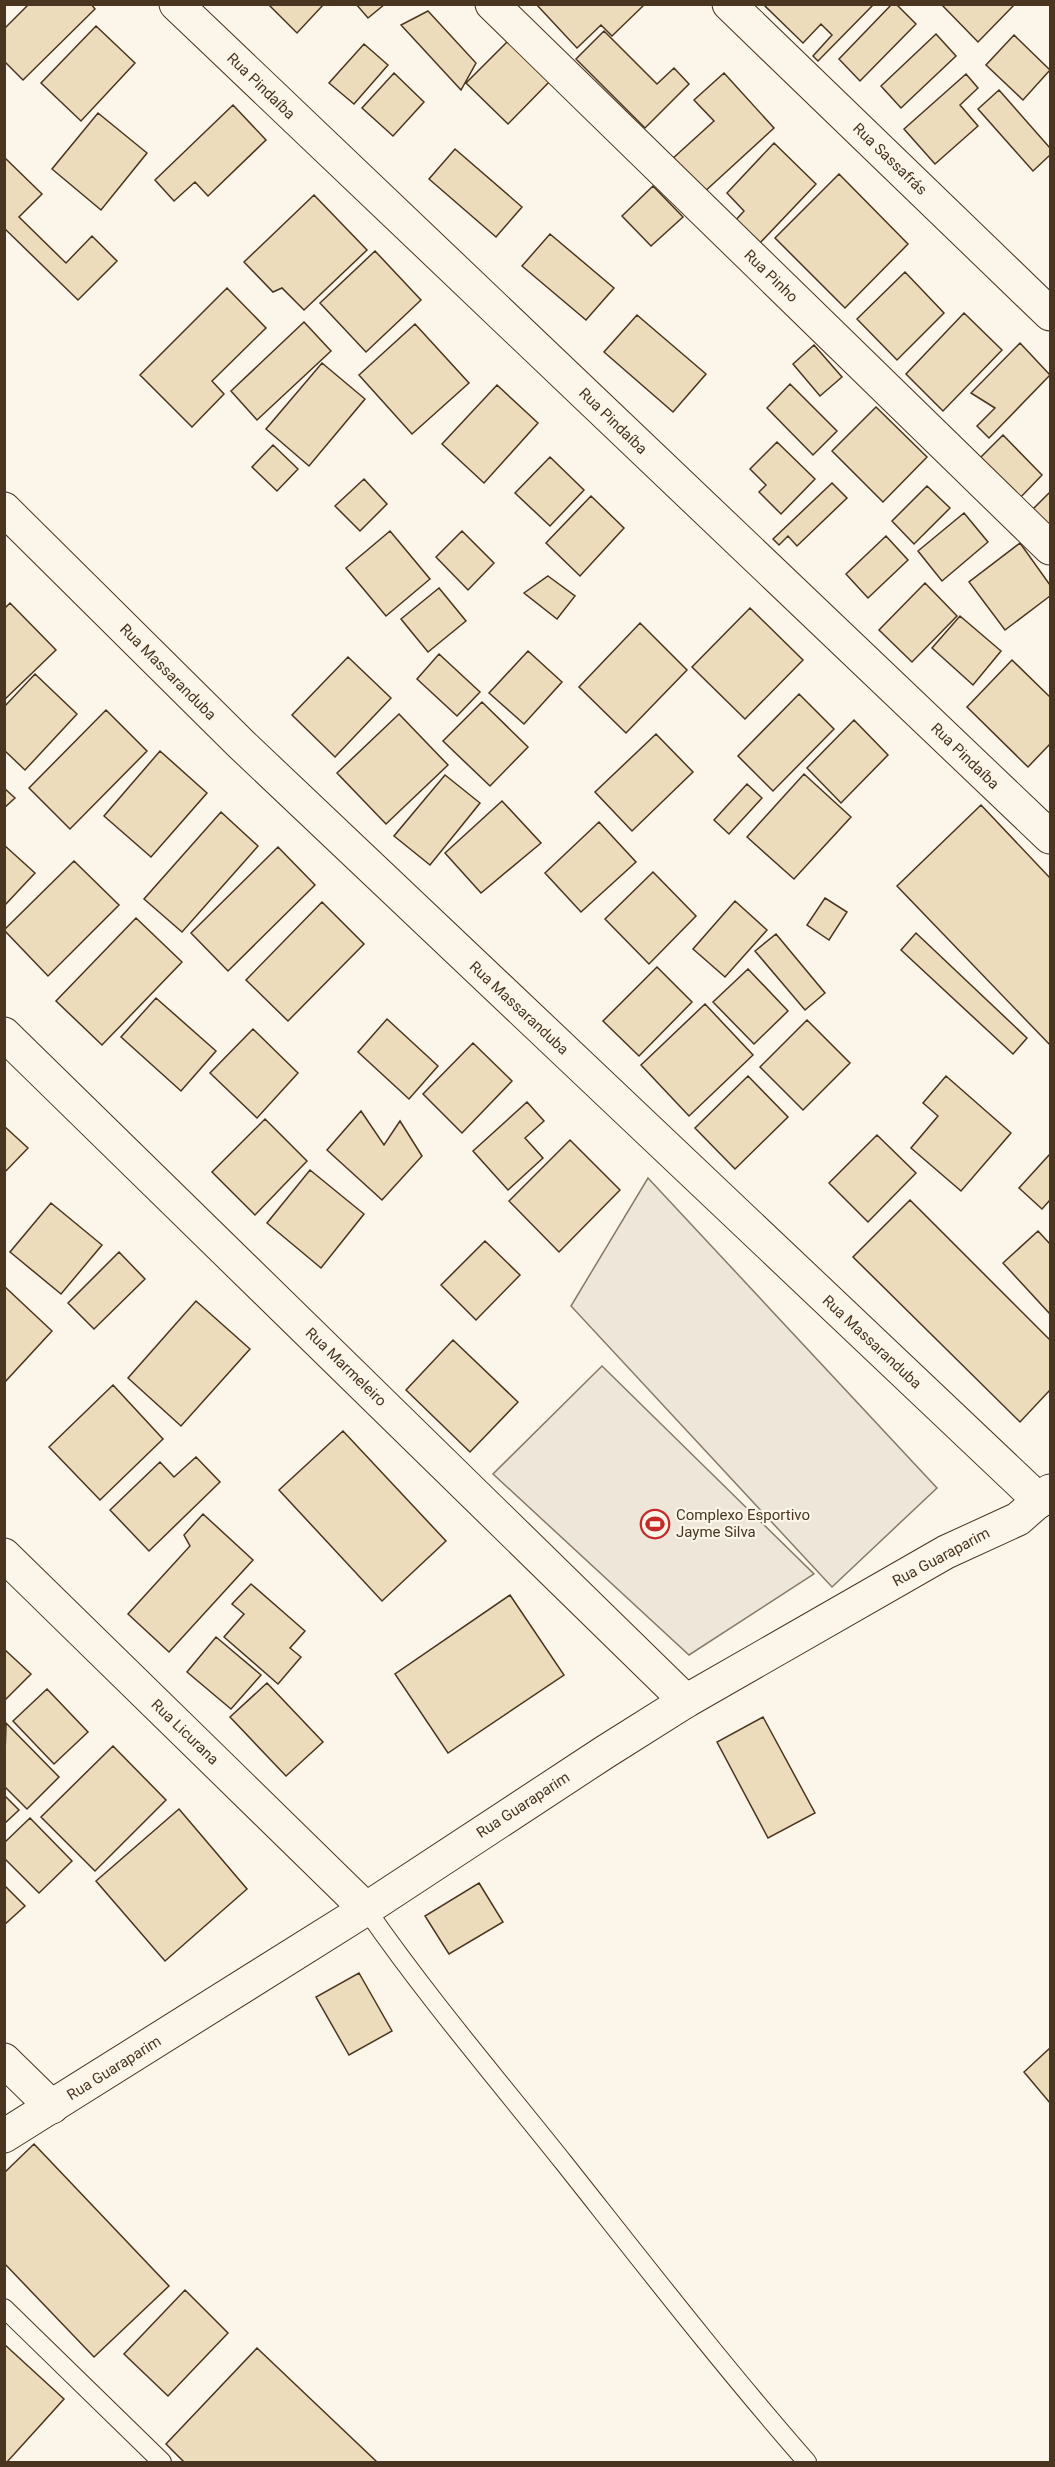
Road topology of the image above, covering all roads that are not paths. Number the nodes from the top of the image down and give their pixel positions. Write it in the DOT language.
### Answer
graph roads {
  1 [pos="176,4"];
  2 [pos="492,4"];
  3 [pos="729,4"];
  4 [pos="1050,314"];
  5 [pos="4,509"];
  6 [pos="1050,548"];
  7 [pos="1050,837"];
  8 [pos="4,1034"];
  9 [pos="1045,1496"];
  10 [pos="4,1555"];
  11 [pos="686,1701"];
  12 [pos="366,1909"];
  13 [pos="4,2060"];
  14 [pos="52,2107"];
  15 [pos="4,2136"];
  16 [pos="4,2308"];
  17 [pos="162,2463"];
  18 [pos="807,2463"];
  1 -- 7 [label="street, Rua Pindaíba"];
  2 -- 6 [label="street, Rua Pinho"];
  3 -- 4 [label="street, Rua Sassafrás"];
  5 -- 9 [label="street, Rua Massaranduba"];
  8 -- 11 [label="street, Rua Marmeleiro"];
  9 -- 11 [label="street, Rua Guaraparim"];
  10 -- 12 [label="street, Rua Licurana"];
  11 -- 12 [label="street, Rua Guaraparim"];
  12 -- 14 [label="street, Rua Guaraparim"];
  12 -- 18 [label="lane"];
  13 -- 14 [label="street"];
  14 -- 15 [label="street, Rua Guaraparim"];
  16 -- 17 [label="lane"];
}
